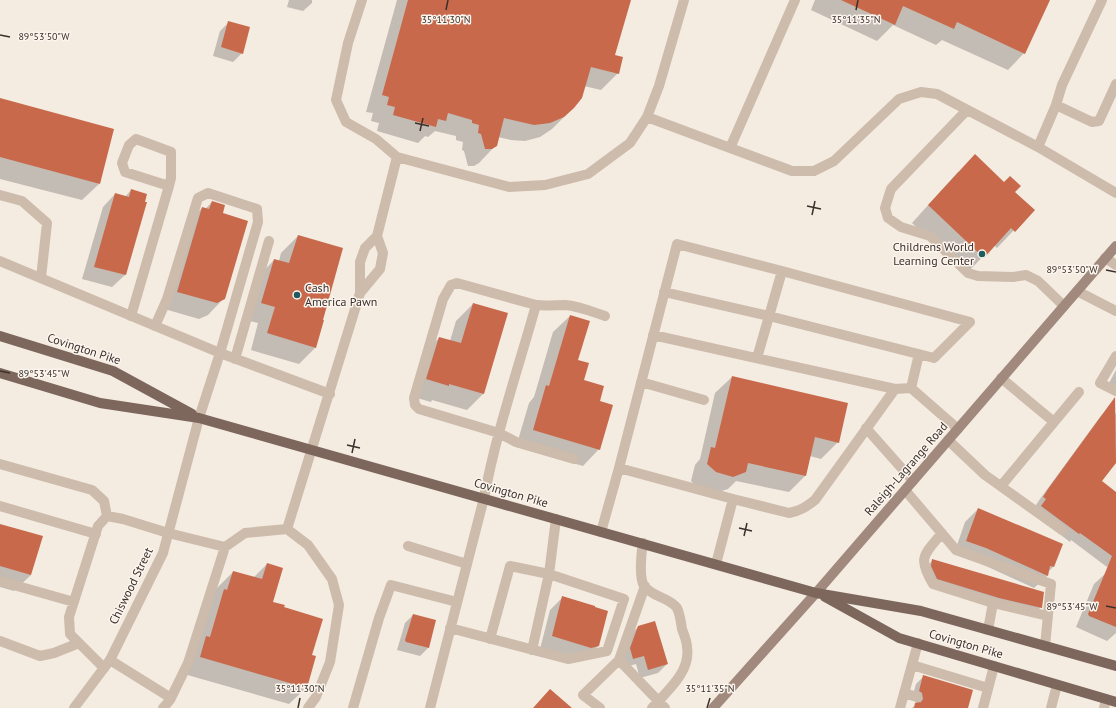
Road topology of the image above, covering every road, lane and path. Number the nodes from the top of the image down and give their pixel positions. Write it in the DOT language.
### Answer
graph roads {
  1 [pos="362,0"];
  2 [pos="684,0"];
  3 [pos="795,0"];
  4 [pos="1102,0"];
  5 [pos="1116,84"];
  6 [pos="1056,105"];
  7 [pos="967,110"];
  8 [pos="647,117"];
  9 [pos="1038,147"];
  10 [pos="730,148"];
  11 [pos="396,157"];
  12 [pos="169,186"];
  13 [pos="1116,193"];
  14 [pos="0,195"];
  15 [pos="377,236"];
  16 [pos="268,241"];
  17 [pos="1116,246"];
  18 [pos="1105,258"];
  19 [pos="0,261"];
  20 [pos="1116,265"];
  21 [pos="782,271"];
  22 [pos="41,278"];
  23 [pos="1077,291"];
  24 [pos="664,292"];
  25 [pos="360,293"];
  26 [pos="536,306"];
  27 [pos="1064,306"];
  28 [pos="1116,311"];
  29 [pos="131,316"];
  30 [pos="605,316"];
  31 [pos="769,316"];
  32 [pos="155,326"];
  33 [pos="653,335"];
  34 [pos="0,336"];
  35 [pos="220,353"];
  36 [pos="919,354"];
  37 [pos="1116,356"];
  38 [pos="757,358"];
  39 [pos="236,359"];
  40 [pos="0,372"];
  41 [pos="1001,378"];
  42 [pos="641,382"];
  43 [pos="911,388"];
  44 [pos="895,389"];
  45 [pos="1116,391"];
  46 [pos="1079,392"];
  47 [pos="330,394"];
  48 [pos="704,400"];
  49 [pos="199,418"];
  50 [pos="1054,422"];
  51 [pos="866,428"];
  52 [pos="958,429"];
  53 [pos="500,433"];
  54 [pos="948,440"];
  55 [pos="313,450"];
  56 [pos="574,459"];
  57 [pos="0,464"];
  58 [pos="619,468"];
  59 [pos="913,481"];
  60 [pos="1001,486"];
  61 [pos="905,490"];
  62 [pos="484,498"];
  63 [pos="733,499"];
  64 [pos="0,506"];
  65 [pos="107,516"];
  66 [pos="556,519"];
  67 [pos="287,529"];
  68 [pos="1062,530"];
  69 [pos="601,532"];
  70 [pos="168,533"];
  71 [pos="942,533"];
  72 [pos="96,534"];
  73 [pos="643,543"];
  74 [pos="408,546"];
  75 [pos="225,547"];
  76 [pos="467,564"];
  77 [pos="716,564"];
  78 [pos="549,574"];
  79 [pos="0,581"];
  80 [pos="644,586"];
  81 [pos="816,592"];
  82 [pos="74,602"];
  83 [pos="457,602"];
  84 [pos="993,603"];
  85 [pos="1048,616"];
  86 [pos="450,628"];
  87 [pos="988,630"];
  88 [pos="490,639"];
  89 [pos="0,641"];
  90 [pos="79,643"];
  91 [pos="918,643"];
  92 [pos="1044,646"];
  93 [pos="532,650"];
  94 [pos="619,660"];
  95 [pos="107,664"];
  96 [pos="912,665"];
  97 [pos="994,666"];
  98 [pos="1116,666"];
  99 [pos="1057,685"];
  100 [pos="988,688"];
  101 [pos="904,694"];
  102 [pos="917,697"];
  103 [pos="171,698"];
  104 [pos="1109,703"];
  105 [pos="658,706"];
  106 [pos="74,708"];
  107 [pos="163,708"];
  108 [pos="308,708"];
  109 [pos="353,708"];
  110 [pos="430,708"];
  111 [pos="600,708"];
  112 [pos="713,708"];
  113 [pos="900,708"];
  114 [pos="983,708"];
  115 [pos="1051,708"];
  1 -- 11 [label="street"];
  2 -- 8 [label="street"];
  3 -- 10 [label="street"];
  4 -- 6 [label="street"];
  5 -- 6 [label="street"];
  6 -- 9 [label="street"];
  7 -- 9 [label="street"];
  7 -- 10 [label="street"];
  7 -- 27 [label="street"];
  8 -- 10 [label="street"];
  8 -- 11 [label="street"];
  9 -- 13 [label="street"];
  11 -- 15 [label="street"];
  12 -- 12 [label="street"];
  12 -- 29 [label="street"];
  14 -- 22 [label="street"];
  15 -- 25 [label="street"];
  15 -- 25 [label="street"];
  16 -- 39 [label="street"];
  17 -- 18 [label="main road, Raleigh-Lagrange Road"];
  18 -- 20 [label="street"];
  18 -- 23 [label="main road, Raleigh-Lagrange Road"];
  19 -- 22 [label="street"];
  21 -- 24 [label="street"];
  21 -- 31 [label="street"];
  21 -- 36 [label="street"];
  22 -- 29 [label="street"];
  23 -- 27 [label="main road, Raleigh-Lagrange Road"];
  23 -- 28 [label="street"];
  24 -- 31 [label="street"];
  24 -- 33 [label="street"];
  25 -- 47 [label="street"];
  26 -- 30 [label="street"];
  26 -- 53 [label="street"];
  26 -- 53 [label="street"];
  27 -- 41 [label="main road, Raleigh-Lagrange Road"];
  29 -- 32 [label="street"];
  31 -- 36 [label="street"];
  31 -- 38 [label="street"];
  32 -- 35 [label="street"];
  32 -- 35 [label="street, Chiswood Street"];
  33 -- 38 [label="street"];
  33 -- 42 [label="street"];
  34 -- 49 [label="main road, Covington Pike"];
  35 -- 39 [label="street"];
  35 -- 49 [label="street, Chiswood Street"];
  36 -- 43 [label="street"];
  37 -- 45 [label="street"];
  38 -- 44 [label="street"];
  39 -- 47 [label="street"];
  40 -- 49 [label="main road, Covington Pike"];
  41 -- 50 [label="street"];
  41 -- 52 [label="main road, Raleigh-Lagrange Road"];
  42 -- 48 [label="street"];
  42 -- 58 [label="street"];
  43 -- 44 [label="street"];
  43 -- 52 [label="street"];
  44 -- 51 [label="street"];
  46 -- 50 [label="street"];
  47 -- 55 [label="street"];
  49 -- 55 [label="main road, Covington Pike"];
  49 -- 70 [label="street, Chiswood Street"];
  50 -- 60 [label="street"];
  51 -- 59 [label="street"];
  51 -- 63 [label="street"];
  52 -- 54 [label="main road, Raleigh-Lagrange Road"];
  53 -- 56 [label="street"];
  53 -- 62 [label="street"];
  54 -- 59 [label="main road, Raleigh-Lagrange Road"];
  54 -- 60 [label="street"];
  55 -- 62 [label="main road, Covington Pike"];
  55 -- 67 [label="street"];
  57 -- 65 [label="street"];
  58 -- 63 [label="street"];
  58 -- 69 [label="street"];
  59 -- 61 [label="main road, Raleigh-Lagrange Road"];
  60 -- 68 [label="street"];
  61 -- 71 [label="street"];
  61 -- 81 [label="main road, Raleigh-Lagrange Road"];
  62 -- 66 [label="main road, Covington Pike"];
  62 -- 76 [label="street"];
  63 -- 77 [label="street"];
  64 -- 72 [label="street"];
  65 -- 70 [label="street"];
  65 -- 72 [label="street"];
  66 -- 69 [label="main road, Covington Pike"];
  66 -- 78 [label="street"];
  67 -- 75 [label="street"];
  67 -- 108 [label="street"];
  69 -- 73 [label="main road, Covington Pike"];
  70 -- 75 [label="street"];
  70 -- 95 [label="street, Chiswood Street"];
  71 -- 84 [label="street"];
  71 -- 85 [label="street"];
  72 -- 82 [label="street"];
  73 -- 77 [label="main road, Covington Pike"];
  73 -- 80 [label="street"];
  74 -- 76 [label="street"];
  75 -- 103 [label="street"];
  76 -- 83 [label="street"];
  77 -- 81 [label="main road, Covington Pike"];
  78 -- 88 [label="street"];
  78 -- 93 [label="street"];
  78 -- 93 [label="street"];
  79 -- 82 [label="street"];
  80 -- 94 [label="street"];
  80 -- 105 [label="street"];
  81 -- 87 [label="main road, Covington Pike"];
  81 -- 91 [label="main road, Covington Pike"];
  81 -- 112 [label="main road, Raleigh-Lagrange Road"];
  82 -- 90 [label="street"];
  83 -- 86 [label="street"];
  83 -- 109 [label="street"];
  84 -- 85 [label="street"];
  84 -- 87 [label="street"];
  85 -- 92 [label="street"];
  86 -- 88 [label="street"];
  86 -- 110 [label="street"];
  87 -- 92 [label="main road, Covington Pike"];
  88 -- 93 [label="street"];
  89 -- 90 [label="street"];
  90 -- 95 [label="street"];
  91 -- 96 [label="street"];
  91 -- 97 [label="main road, Covington Pike"];
  92 -- 98 [label="main road, Covington Pike"];
  94 -- 105 [label="street"];
  94 -- 111 [label="street"];
  95 -- 103 [label="street"];
  95 -- 106 [label="street, Chiswood Street"];
  96 -- 100 [label="street"];
  96 -- 101 [label="street"];
  97 -- 99 [label="main road, Covington Pike"];
  97 -- 100 [label="street"];
  99 -- 104 [label="main road, Covington Pike"];
  99 -- 115 [label="street"];
  100 -- 114 [label="street"];
  101 -- 102 [label="street"];
  101 -- 113 [label="street"];
  103 -- 107 [label="street"];
}
